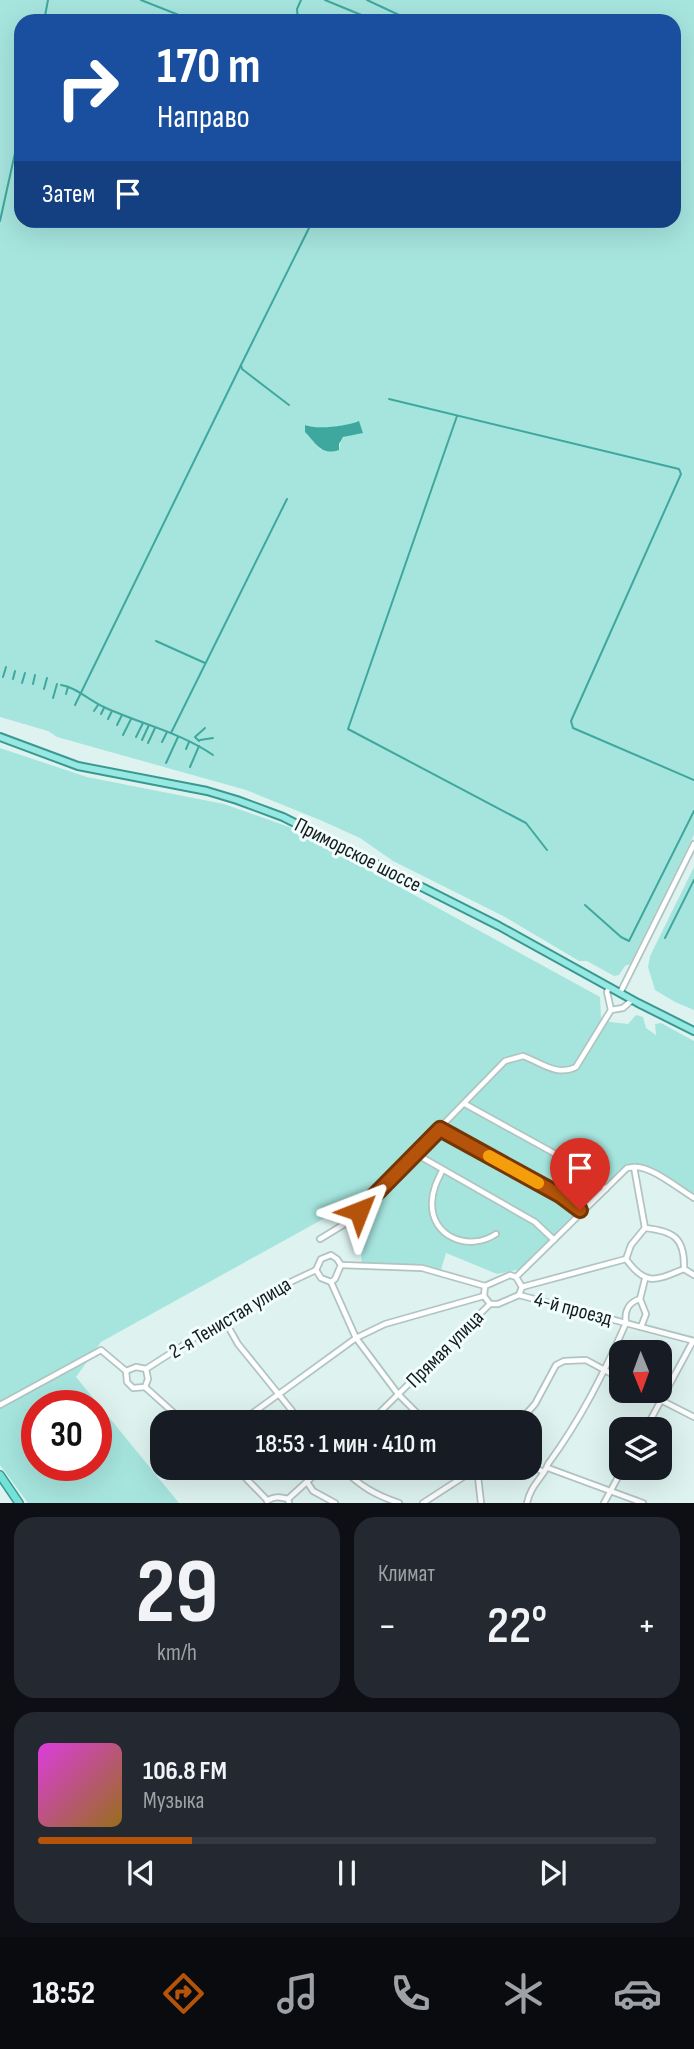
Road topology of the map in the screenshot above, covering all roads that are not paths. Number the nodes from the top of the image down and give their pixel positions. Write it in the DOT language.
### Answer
graph roads {
  1 [pos="0,737"];
  2 [pos="694,844"];
  3 [pos="610,987"];
  4 [pos="620,993"];
  5 [pos="632,1000"];
  6 [pos="611,1010"];
  7 [pos="694,1031"];
  8 [pos="465,1104"];
  9 [pos="440,1129"];
  10 [pos="415,1154"];
  11 [pos="634,1167"];
  12 [pos="442,1171"];
  13 [pos="606,1189"];
  14 [pos="694,1198"];
  15 [pos="582,1212"];
  16 [pos="645,1227"];
  17 [pos="496,1234"];
  18 [pos="320,1239"];
  19 [pos="554,1240"];
  20 [pos="626,1259"];
  21 [pos="341,1265"];
  22 [pos="684,1269"];
  23 [pos="316,1270"];
  24 [pos="694,1275"];
  25 [pos="516,1277"];
  26 [pos="645,1279"];
  27 [pos="331,1282"];
  28 [pos="485,1286"];
  29 [pos="522,1287"];
  30 [pos="519,1295"];
  31 [pos="484,1296"];
  32 [pos="640,1299"];
  33 [pos="490,1304"];
  34 [pos="224,1319"];
  35 [pos="626,1323"];
  36 [pos="641,1327"];
  37 [pos="356,1338"];
  38 [pos="694,1341"];
  39 [pos="146,1369"];
  40 [pos="605,1370"];
  41 [pos="126,1371"];
  42 [pos="609,1372"];
  43 [pos="672,1381"];
  44 [pos="145,1387"];
  45 [pos="277,1394"];
  46 [pos="398,1394"];
  47 [pos="667,1404"];
  48 [pos="0,1405"];
  49 [pos="171,1410"];
  50 [pos="256,1410"];
  51 [pos="291,1410"];
  52 [pos="382,1410"];
  53 [pos="413,1410"];
  54 [pos="530,1410"];
  55 [pos="694,1417"];
  56 [pos="542,1469"];
  57 [pos="546,1470"];
  58 [pos="0,1475"];
  59 [pos="247,1480"];
  60 [pos="355,1480"];
  61 [pos="458,1480"];
  62 [pos="478,1480"];
  63 [pos="616,1480"];
  64 [pos="307,1482"];
  65 [pos="611,1490"];
  66 [pos="289,1501"];
  67 [pos="267,1502"];
  68 [pos="19,1503"];
  69 [pos="335,1503"];
  70 [pos="399,1503"];
  71 [pos="423,1503"];
  72 [pos="481,1503"];
  73 [pos="527,1503"];
  74 [pos="604,1503"];
  75 [pos="643,1503"];
  1 -- 3 [label="main road, Приморское шоссе"];
  2 -- 4 [label="street"];
  3 -- 4 [label="main road, Приморское шоссе"];
  3 -- 6 [label="street"];
  4 -- 5 [label="main road, Приморское шоссе"];
  5 -- 6 [label="street"];
  5 -- 7 [label="main road, Приморское шоссе"];
  6 -- 8 [label="street"];
  8 -- 9 [label="street"];
  8 -- 13 [label="street"];
  9 -- 10 [label="street"];
  9 -- 15 [label="street"];
  10 -- 12 [label="street"];
  10 -- 18 [label="street"];
  11 -- 13 [label="street"];
  11 -- 14 [label="street"];
  11 -- 16 [label="street"];
  12 -- 17 [label="street"];
  12 -- 19 [label="street"];
  13 -- 15 [label="street"];
  15 -- 19 [label="street"];
  16 -- 20 [label="street"];
  16 -- 22 [label="street"];
  19 -- 25 [label="street"];
  20 -- 26 [label="street"];
  20 -- 29 [label="street"];
  21 -- 23 [label="street"];
  21 -- 27 [label="street"];
  21 -- 28 [label="street"];
  22 -- 24 [label="street"];
  22 -- 26 [label="street"];
  23 -- 27 [label="street"];
  23 -- 34 [label="street, 2-я Тенистая улица"];
  25 -- 28 [label="street"];
  25 -- 29 [label="street"];
  26 -- 32 [label="street"];
  27 -- 37 [label="street"];
  28 -- 31 [label="street"];
  29 -- 30 [label="street"];
  30 -- 33 [label="street"];
  30 -- 35 [label="street, 4-й проезд"];
  31 -- 33 [label="street"];
  31 -- 37 [label="street"];
  32 -- 35 [label="street"];
  32 -- 36 [label="street"];
  33 -- 46 [label="street, Прямая улица"];
  34 -- 39 [label="street, 2-я Тенистая улица"];
  34 -- 45 [label="street"];
  35 -- 36 [label="street, 4-й проезд"];
  35 -- 40 [label="street"];
  36 -- 38 [label="street, 4-й проезд"];
  37 -- 45 [label="street"];
  37 -- 46 [label="street"];
  38 -- 43 [label="street"];
  39 -- 41 [label="street"];
  39 -- 44 [label="street"];
  40 -- 42 [label="street"];
  40 -- 54 [label="street"];
  40 -- 57 [label="street"];
  41 -- 44 [label="street"];
  41 -- 48 [label="street"];
  44 -- 49 [label="street"];
  45 -- 50 [label="street"];
  45 -- 51 [label="street"];
  46 -- 52 [label="street, Прямая улица"];
  46 -- 53 [label="street"];
  47 -- 55 [label="street"];
  56 -- 57 [label="street"];
  57 -- 65 [label="street"];
  57 -- 73 [label="street"];
  58 -- 68 [label="highway"];
  59 -- 67 [label="street"];
  60 -- 70 [label="street"];
  61 -- 71 [label="street"];
  62 -- 72 [label="street"];
  63 -- 65 [label="street"];
  64 -- 66 [label="street"];
  64 -- 69 [label="street"];
  65 -- 74 [label="street"];
  65 -- 75 [label="street"];
  66 -- 67 [label="street"];
}
